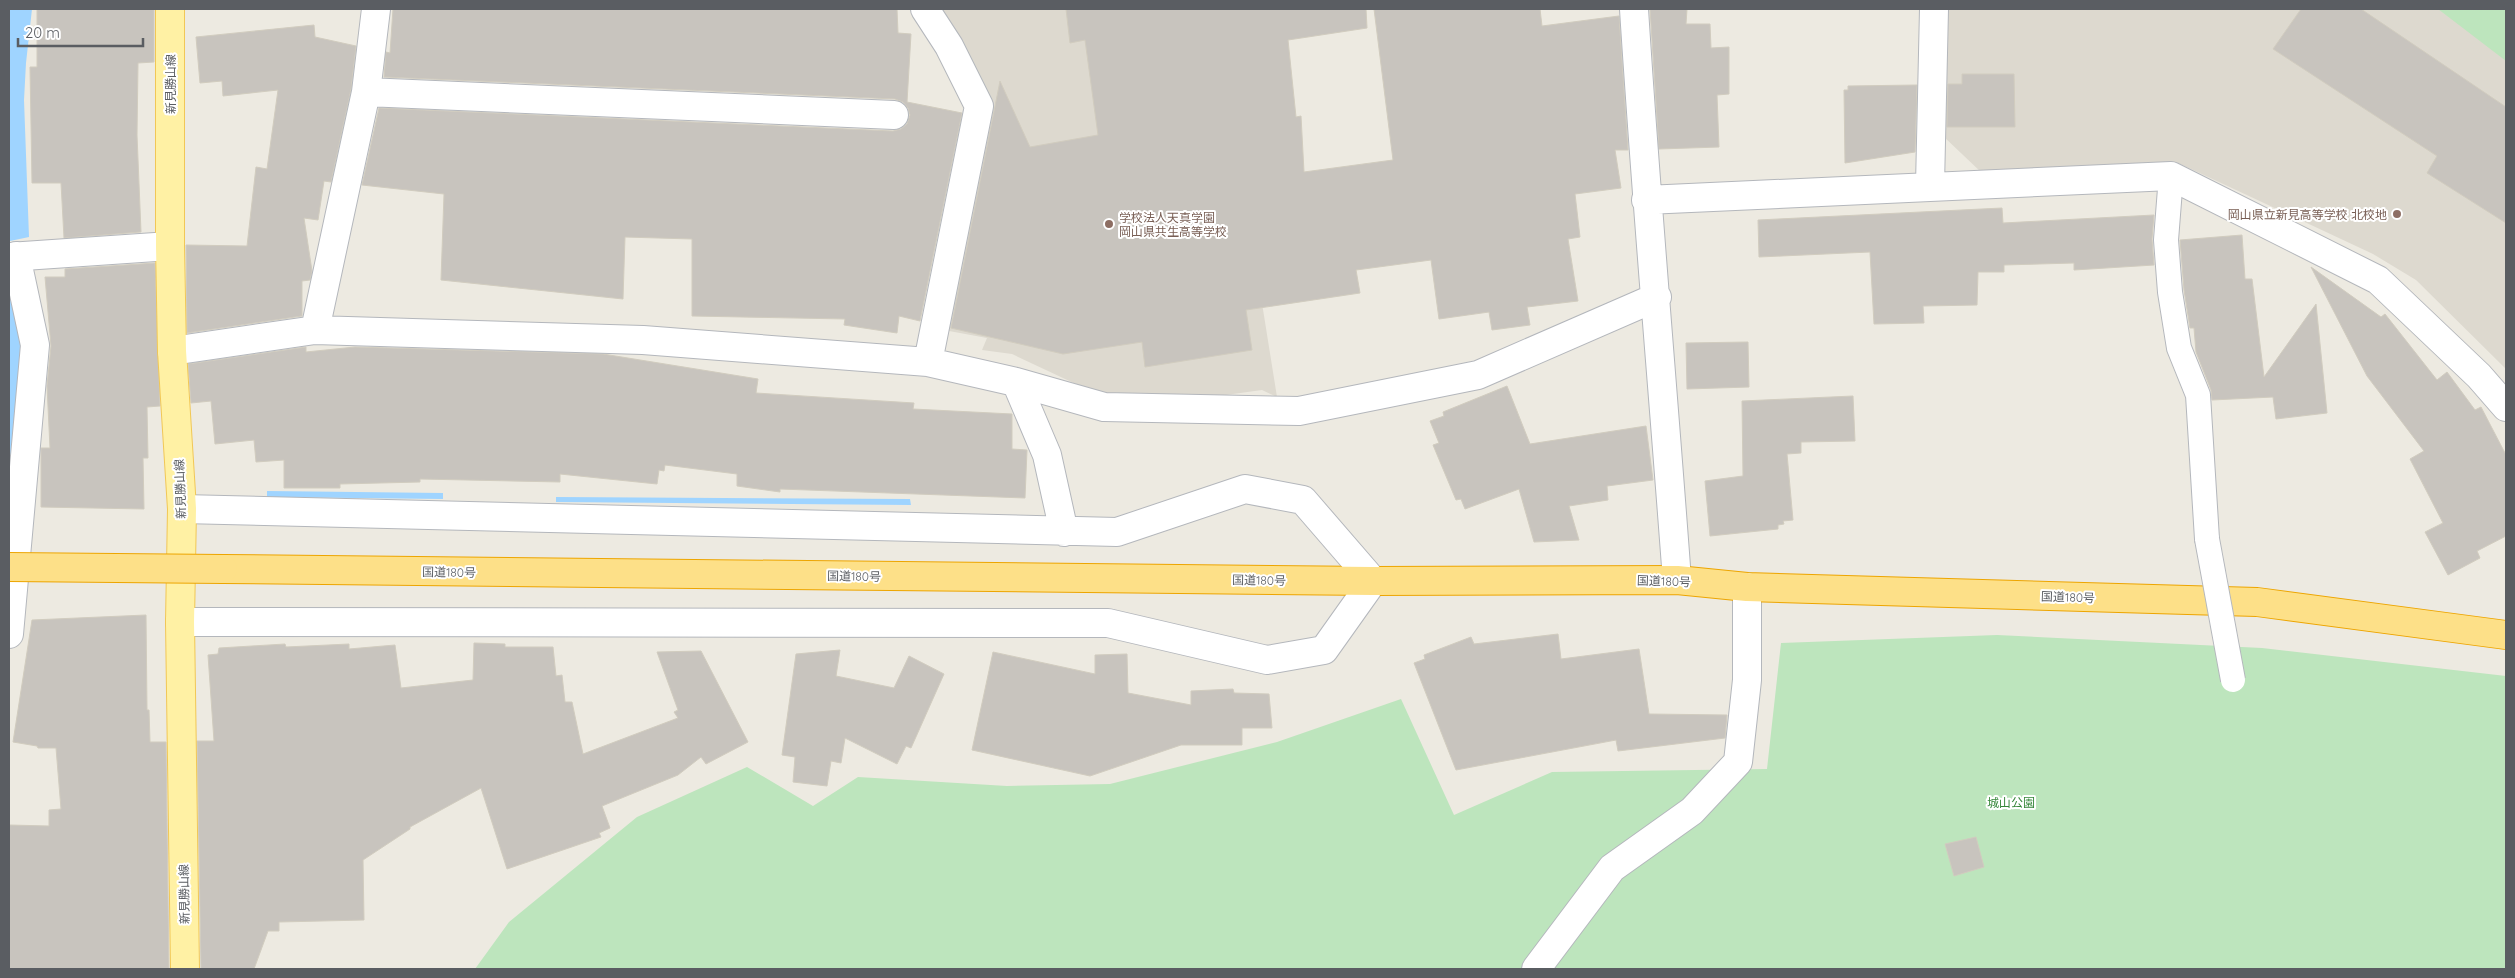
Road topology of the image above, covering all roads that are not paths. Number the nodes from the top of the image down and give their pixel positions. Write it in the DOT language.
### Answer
graph roads {
  1 [pos="170,9"];
  2 [pos="376,9"];
  3 [pos="925,9"];
  4 [pos="1634,9"];
  5 [pos="1934,9"];
  6 [pos="366,92"];
  7 [pos="894,115"];
  8 [pos="2171,176"];
  9 [pos="1930,185"];
  10 [pos="1646,200"];
  11 [pos="170,246"];
  12 [pos="13,256"];
  13 [pos="1657,297"];
  14 [pos="315,330"];
  15 [pos="172,351"];
  16 [pos="928,362"];
  17 [pos="1016,382"];
  18 [pos="2506,408"];
  19 [pos="182,509"];
  20 [pos="1064,532"];
  21 [pos="9,568"];
  22 [pos="1677,580"];
  23 [pos="1373,581"];
  24 [pos="1748,587"];
  25 [pos="180,622"];
  26 [pos="9,634"];
  27 [pos="2506,635"];
  28 [pos="2233,680"];
  29 [pos="185,969"];
  30 [pos="1536,969"];
  1 -- 11 [label="main road, 新見勝山線"];
  2 -- 6 [label="street"];
  3 -- 16 [label="street"];
  4 -- 10 [label="street"];
  5 -- 9 [label="street"];
  6 -- 7 [label="street"];
  6 -- 14 [label="street"];
  8 -- 9 [label="street"];
  8 -- 18 [label="street"];
  8 -- 28 [label="lane, bridge"];
  9 -- 10 [label="street"];
  10 -- 13 [label="street"];
  11 -- 12 [label="street"];
  11 -- 15 [label="main road, 新見勝山線"];
  12 -- 26 [label="street"];
  13 -- 17 [label="street"];
  13 -- 22 [label="street"];
  14 -- 15 [label="street"];
  14 -- 16 [label="street"];
  15 -- 19 [label="main road, 新見勝山線"];
  16 -- 17 [label="street"];
  17 -- 20 [label="street"];
  19 -- 20 [label="street"];
  19 -- 25 [label="main road, 新見勝山線"];
  20 -- 23 [label="street"];
  21 -- 23 [label="highway, 国道180号, bridge"];
  22 -- 23 [label="highway, 国道180号"];
  22 -- 24 [label="highway, 国道180号"];
  23 -- 25 [label="street"];
  24 -- 27 [label="highway, 国道180号"];
  24 -- 30 [label="street"];
  25 -- 29 [label="main road, 新見勝山線"];
}
